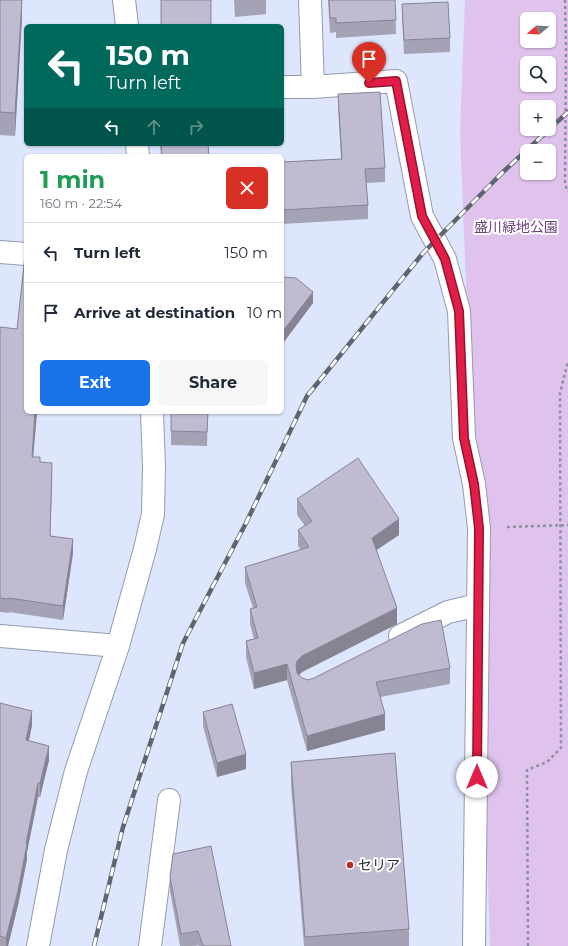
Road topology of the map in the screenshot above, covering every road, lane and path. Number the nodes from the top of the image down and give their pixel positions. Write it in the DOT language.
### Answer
graph roads {
  1 [pos="124,0"];
  2 [pos="310,0"];
  3 [pos="565,0"];
  4 [pos="127,24"];
  5 [pos="284,86"];
  6 [pos="314,87"];
  7 [pos="568,192"];
  8 [pos="0,252"];
  9 [pos="24,254"];
  10 [pos="568,361"];
  11 [pos="152,414"];
  12 [pos="568,525"];
  13 [pos="560,526"];
  14 [pos="479,528"];
  15 [pos="478,605"];
  16 [pos="0,636"];
  17 [pos="385,644"];
  18 [pos="118,646"];
  19 [pos="169,800"];
  20 [pos="38,946"];
  21 [pos="150,946"];
  22 [pos="474,946"];
  23 [pos="528,946"];
  1 -- 4 [label="street"];
  2 -- 6 [label="street"];
  3 -- 7 [label="path"];
  5 -- 6 [label="street"];
  6 -- 14 [label="street"];
  8 -- 9 [label="street"];
  10 -- 13 [label="path"];
  11 -- 18 [label="street"];
  12 -- 13 [label="path"];
  13 -- 14 [label="path"];
  13 -- 23 [label="path"];
  14 -- 15 [label="street"];
  15 -- 17 [label="street"];
  15 -- 22 [label="street"];
  16 -- 18 [label="street"];
  18 -- 20 [label="street"];
  19 -- 21 [label="street"];
}
